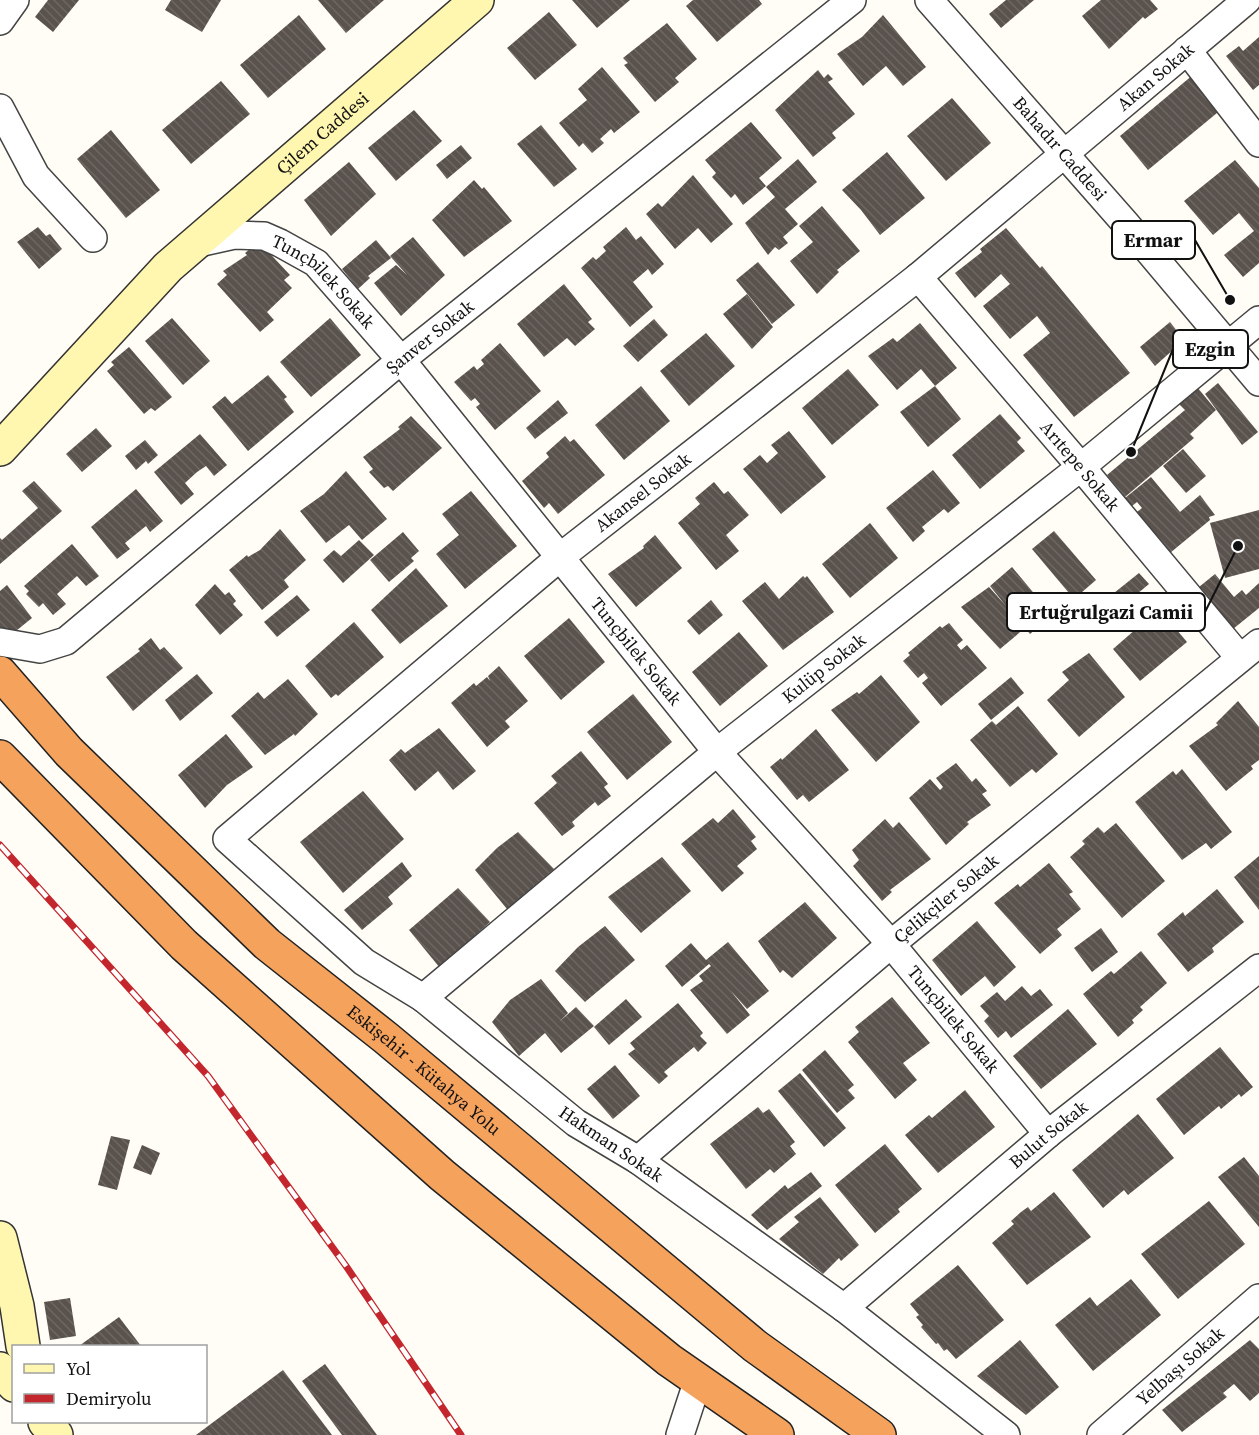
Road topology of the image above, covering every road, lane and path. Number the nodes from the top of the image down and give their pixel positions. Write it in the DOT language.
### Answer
graph roads {
  1 [pos="15,0"];
  2 [pos="477,0"];
  3 [pos="852,0"];
  4 [pos="929,0"];
  5 [pos="1247,0"];
  6 [pos="0,21"];
  7 [pos="1187,50"];
  8 [pos="0,108"];
  9 [pos="1259,143"];
  10 [pos="1064,153"];
  11 [pos="93,237"];
  12 [pos="193,244"];
  13 [pos="918,277"];
  14 [pos="1259,320"];
  15 [pos="1228,345"];
  16 [pos="401,360"];
  17 [pos="1259,382"];
  18 [pos="0,449"];
  19 [pos="1081,467"];
  20 [pos="559,558"];
  21 [pos="0,642"];
  22 [pos="1249,651"];
  23 [pos="0,673"];
  24 [pos="717,752"];
  25 [pos="0,757"];
  26 [pos="227,839"];
  27 [pos="891,944"];
  28 [pos="1259,968"];
  29 [pos="423,998"];
  30 [pos="1048,1134"];
  31 [pos="638,1160"];
  32 [pos="0,1238"];
  33 [pos="1259,1298"];
  34 [pos="844,1308"];
  35 [pos="23,1345"];
  36 [pos="0,1370"];
  37 [pos="698,1380"];
  38 [pos="12,1383"];
  39 [pos="46,1423"];
  40 [pos="56,1435"];
  41 [pos="680,1435"];
  42 [pos="777,1435"];
  43 [pos="879,1435"];
  44 [pos="1006,1435"];
  45 [pos="1101,1435"];
  1 -- 6 [label="street"];
  2 -- 12 [label="main road, Çilem Caddesi"];
  3 -- 16 [label="street, Şanver Sokak"];
  4 -- 10 [label="street, Bahadır Caddesi"];
  5 -- 7 [label="street, Akan Sokak"];
  7 -- 9 [label="street"];
  7 -- 10 [label="street, Akan Sokak"];
  8 -- 11 [label="street"];
  10 -- 13 [label="street, Akansel Sokak"];
  10 -- 15 [label="street, Bahadır Caddesi"];
  12 -- 16 [label="street, Tunçbilek Sokak"];
  12 -- 18 [label="main road, Çilem Caddesi"];
  13 -- 19 [label="street, Arıtepe Sokak"];
  13 -- 20 [label="street, Akansel Sokak"];
  14 -- 15 [label="street, Kulüp Sokak"];
  15 -- 17 [label="street, Bahadır Caddesi"];
  15 -- 19 [label="street, Kulüp Sokak"];
  16 -- 20 [label="street, Tunçbilek Sokak"];
  16 -- 21 [label="street, Şanver Sokak"];
  19 -- 22 [label="street, Arıtepe Sokak"];
  19 -- 24 [label="street, Kulüp Sokak"];
  20 -- 24 [label="street, Tunçbilek Sokak"];
  20 -- 26 [label="street, Akansel Sokak"];
  22 -- 27 [label="street, Çelikçiler Sokak"];
  23 -- 43 [label="highway, Eskişehir - Kütahya Yolu"];
  24 -- 27 [label="street, Tunçbilek Sokak"];
  24 -- 29 [label="street, Kulüp Sokak"];
  25 -- 37 [label="highway"];
  26 -- 29 [label="street, Hakman Sokak"];
  27 -- 30 [label="street, Tunçbilek Sokak"];
  27 -- 31 [label="street, Çelikçiler Sokak"];
  28 -- 30 [label="street, Bulut Sokak"];
  29 -- 31 [label="street, Hakman Sokak"];
  30 -- 34 [label="street, Bulut Sokak"];
  31 -- 34 [label="street, Hakman Sokak"];
  32 -- 35 [label="main road"];
  33 -- 45 [label="street, Yelbaşı Sokak"];
  34 -- 44 [label="street, Hakman Sokak"];
  36 -- 38 [label="main road"];
  37 -- 41 [label="street"];
  37 -- 42 [label="highway"];
  39 -- 40 [label="main road"];
}
